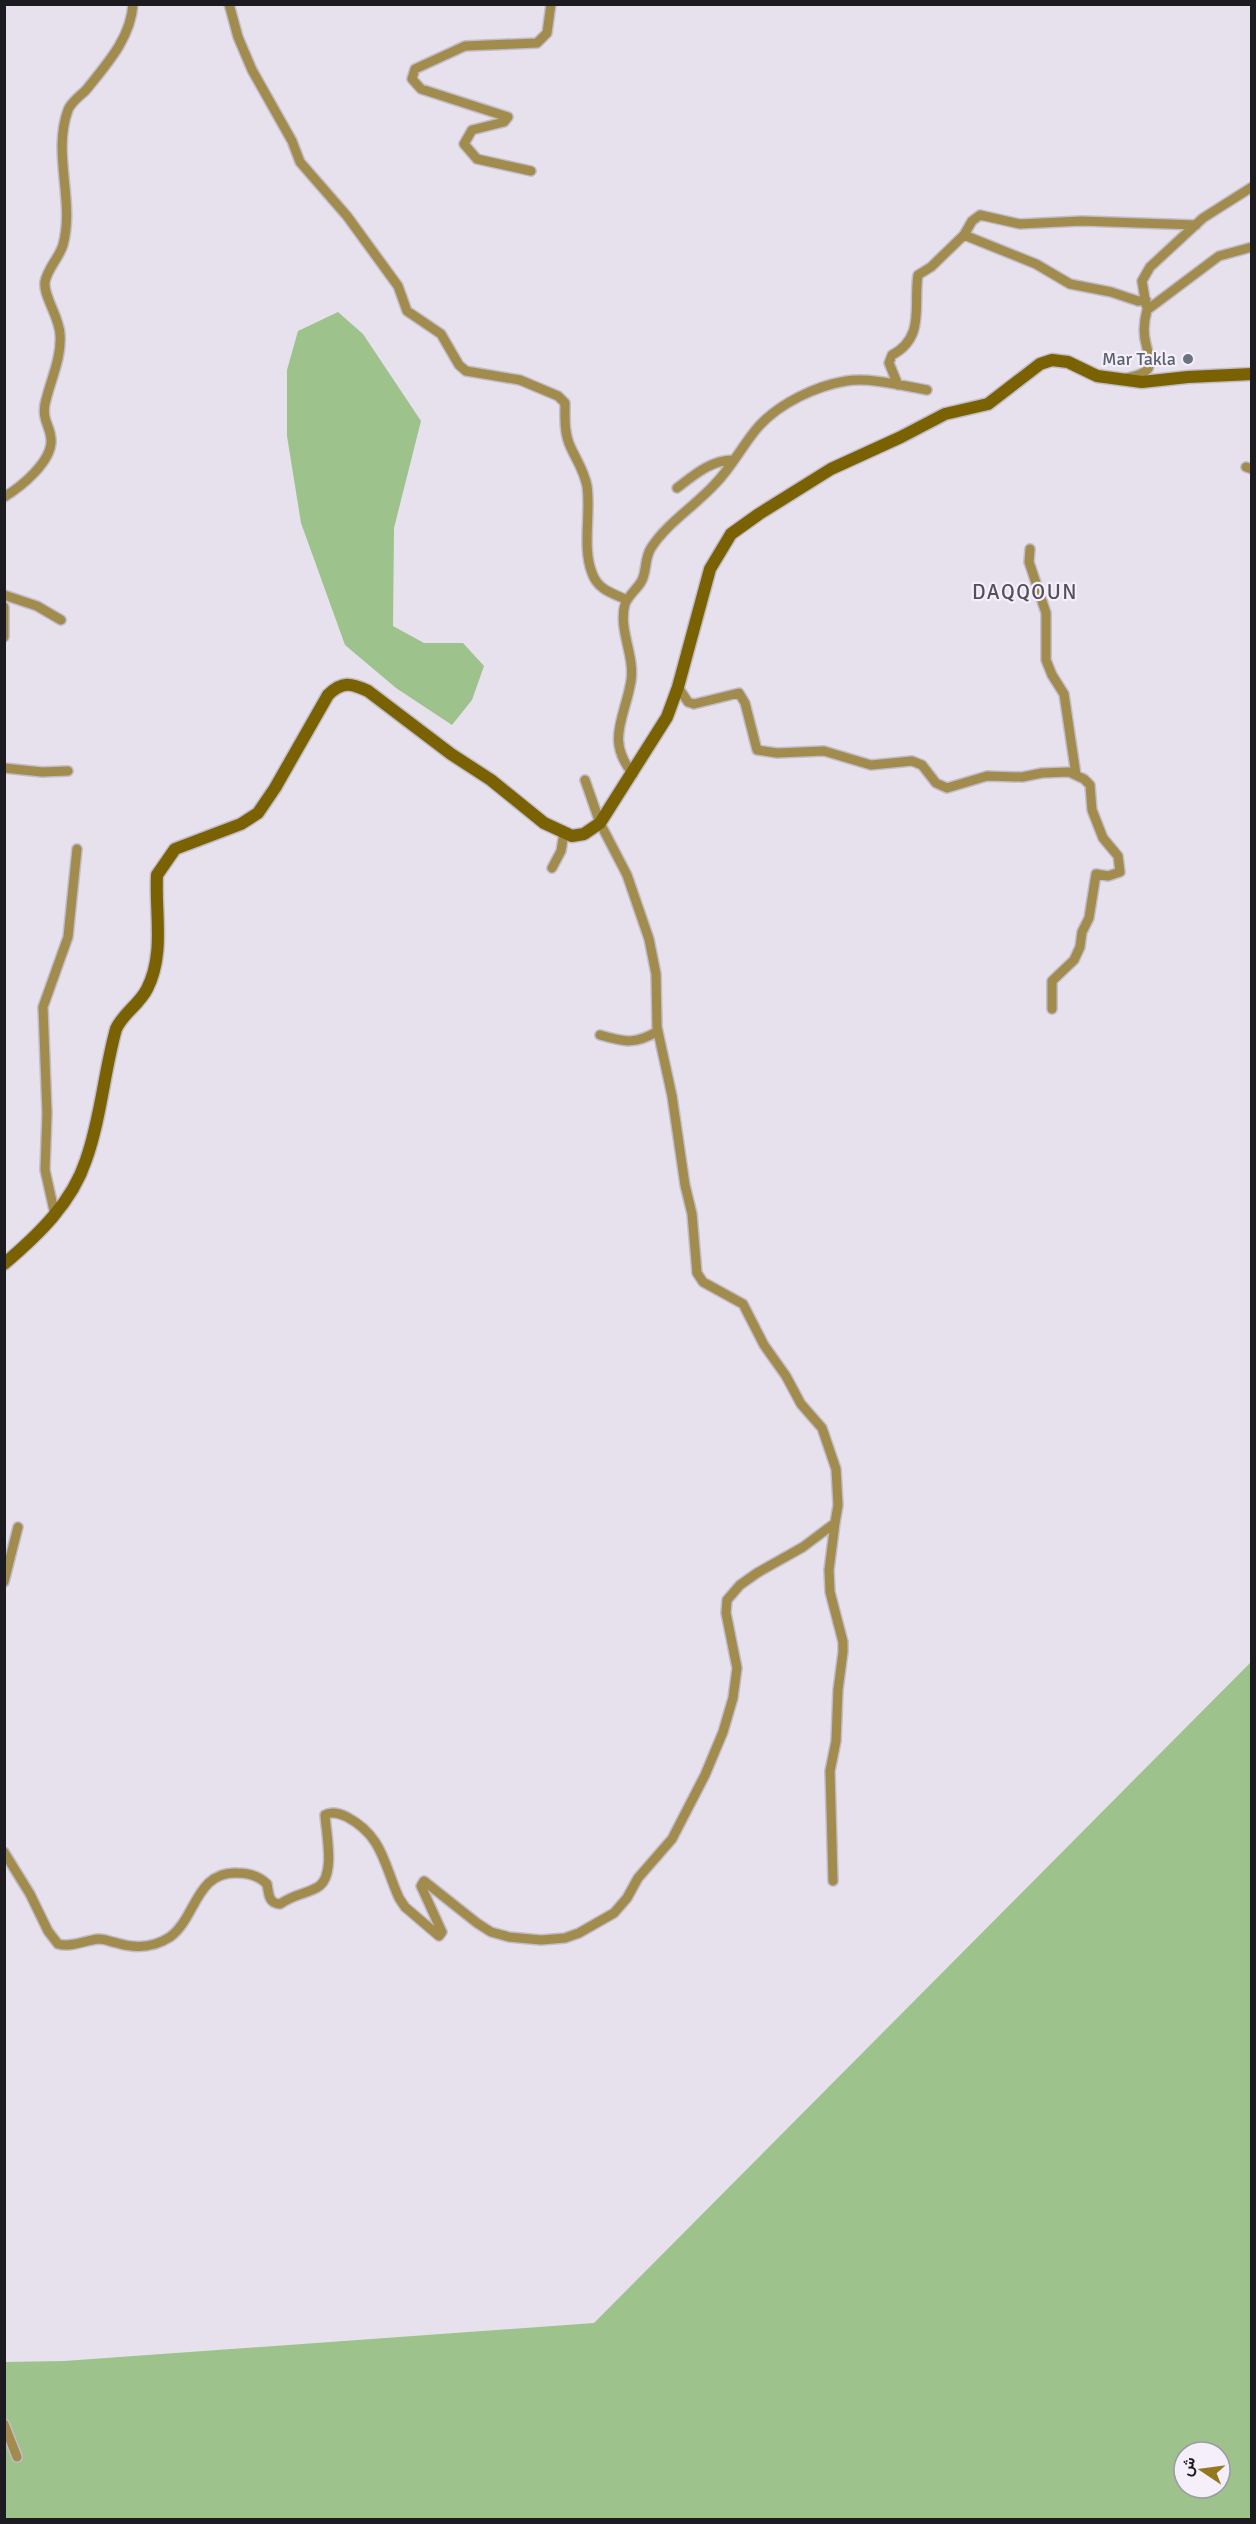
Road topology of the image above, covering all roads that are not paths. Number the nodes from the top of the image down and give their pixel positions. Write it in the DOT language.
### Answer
graph roads {
  1 [pos="133,4"];
  2 [pos="229,4"];
  3 [pos="551,4"];
  4 [pos="531,171"];
  5 [pos="1251,187"];
  6 [pos="1196,225"];
  7 [pos="964,235"];
  8 [pos="1251,247"];
  9 [pos="1147,305"];
  10 [pos="1251,374"];
  11 [pos="1119,380"];
  12 [pos="898,385"];
  13 [pos="927,390"];
  14 [pos="733,460"];
  15 [pos="676,488"];
  16 [pos="4,497"];
  17 [pos="1030,549"];
  18 [pos="4,595"];
  19 [pos="627,600"];
  20 [pos="4,607"];
  21 [pos="61,620"];
  22 [pos="4,637"];
  23 [pos="678,687"];
  24 [pos="4,768"];
  25 [pos="68,771"];
  26 [pos="633,774"];
  27 [pos="1076,775"];
  28 [pos="585,780"];
  29 [pos="600,823"];
  30 [pos="564,833"];
  31 [pos="77,849"];
  32 [pos="552,868"];
  33 [pos="1052,1009"];
  34 [pos="658,1031"];
  35 [pos="600,1035"];
  36 [pos="55,1215"];
  37 [pos="4,1264"];
  38 [pos="836,1523"];
  39 [pos="18,1527"];
  40 [pos="4,1582"];
  41 [pos="4,1852"];
  42 [pos="833,1881"];
  43 [pos="4,2424"];
  44 [pos="17,2457"];
  1 -- 16 [label="street"];
  2 -- 19 [label="street"];
  3 -- 4 [label="street"];
  5 -- 6 [label="street"];
  6 -- 7 [label="street"];
  6 -- 9 [label="street"];
  7 -- 9 [label="street"];
  7 -- 12 [label="street"];
  8 -- 9 [label="street"];
  9 -- 11 [label="street"];
  10 -- 11 [label="main road"];
  11 -- 23 [label="main road"];
  12 -- 13 [label="street"];
  12 -- 14 [label="street"];
  14 -- 15 [label="street"];
  14 -- 19 [label="street"];
  17 -- 27 [label="street"];
  18 -- 21 [label="street"];
  19 -- 26 [label="street"];
  20 -- 22 [label="street"];
  23 -- 26 [label="main road"];
  23 -- 27 [label="street"];
  24 -- 25 [label="street"];
  26 -- 29 [label="main road"];
  27 -- 33 [label="street"];
  28 -- 29 [label="street"];
  29 -- 30 [label="main road"];
  29 -- 34 [label="street"];
  30 -- 32 [label="street"];
  30 -- 36 [label="main road"];
  31 -- 36 [label="street"];
  34 -- 35 [label="street"];
  34 -- 38 [label="street"];
  36 -- 37 [label="main road"];
  38 -- 41 [label="street"];
  38 -- 42 [label="street"];
  39 -- 40 [label="street"];
  43 -- 44 [label="street"];
}
